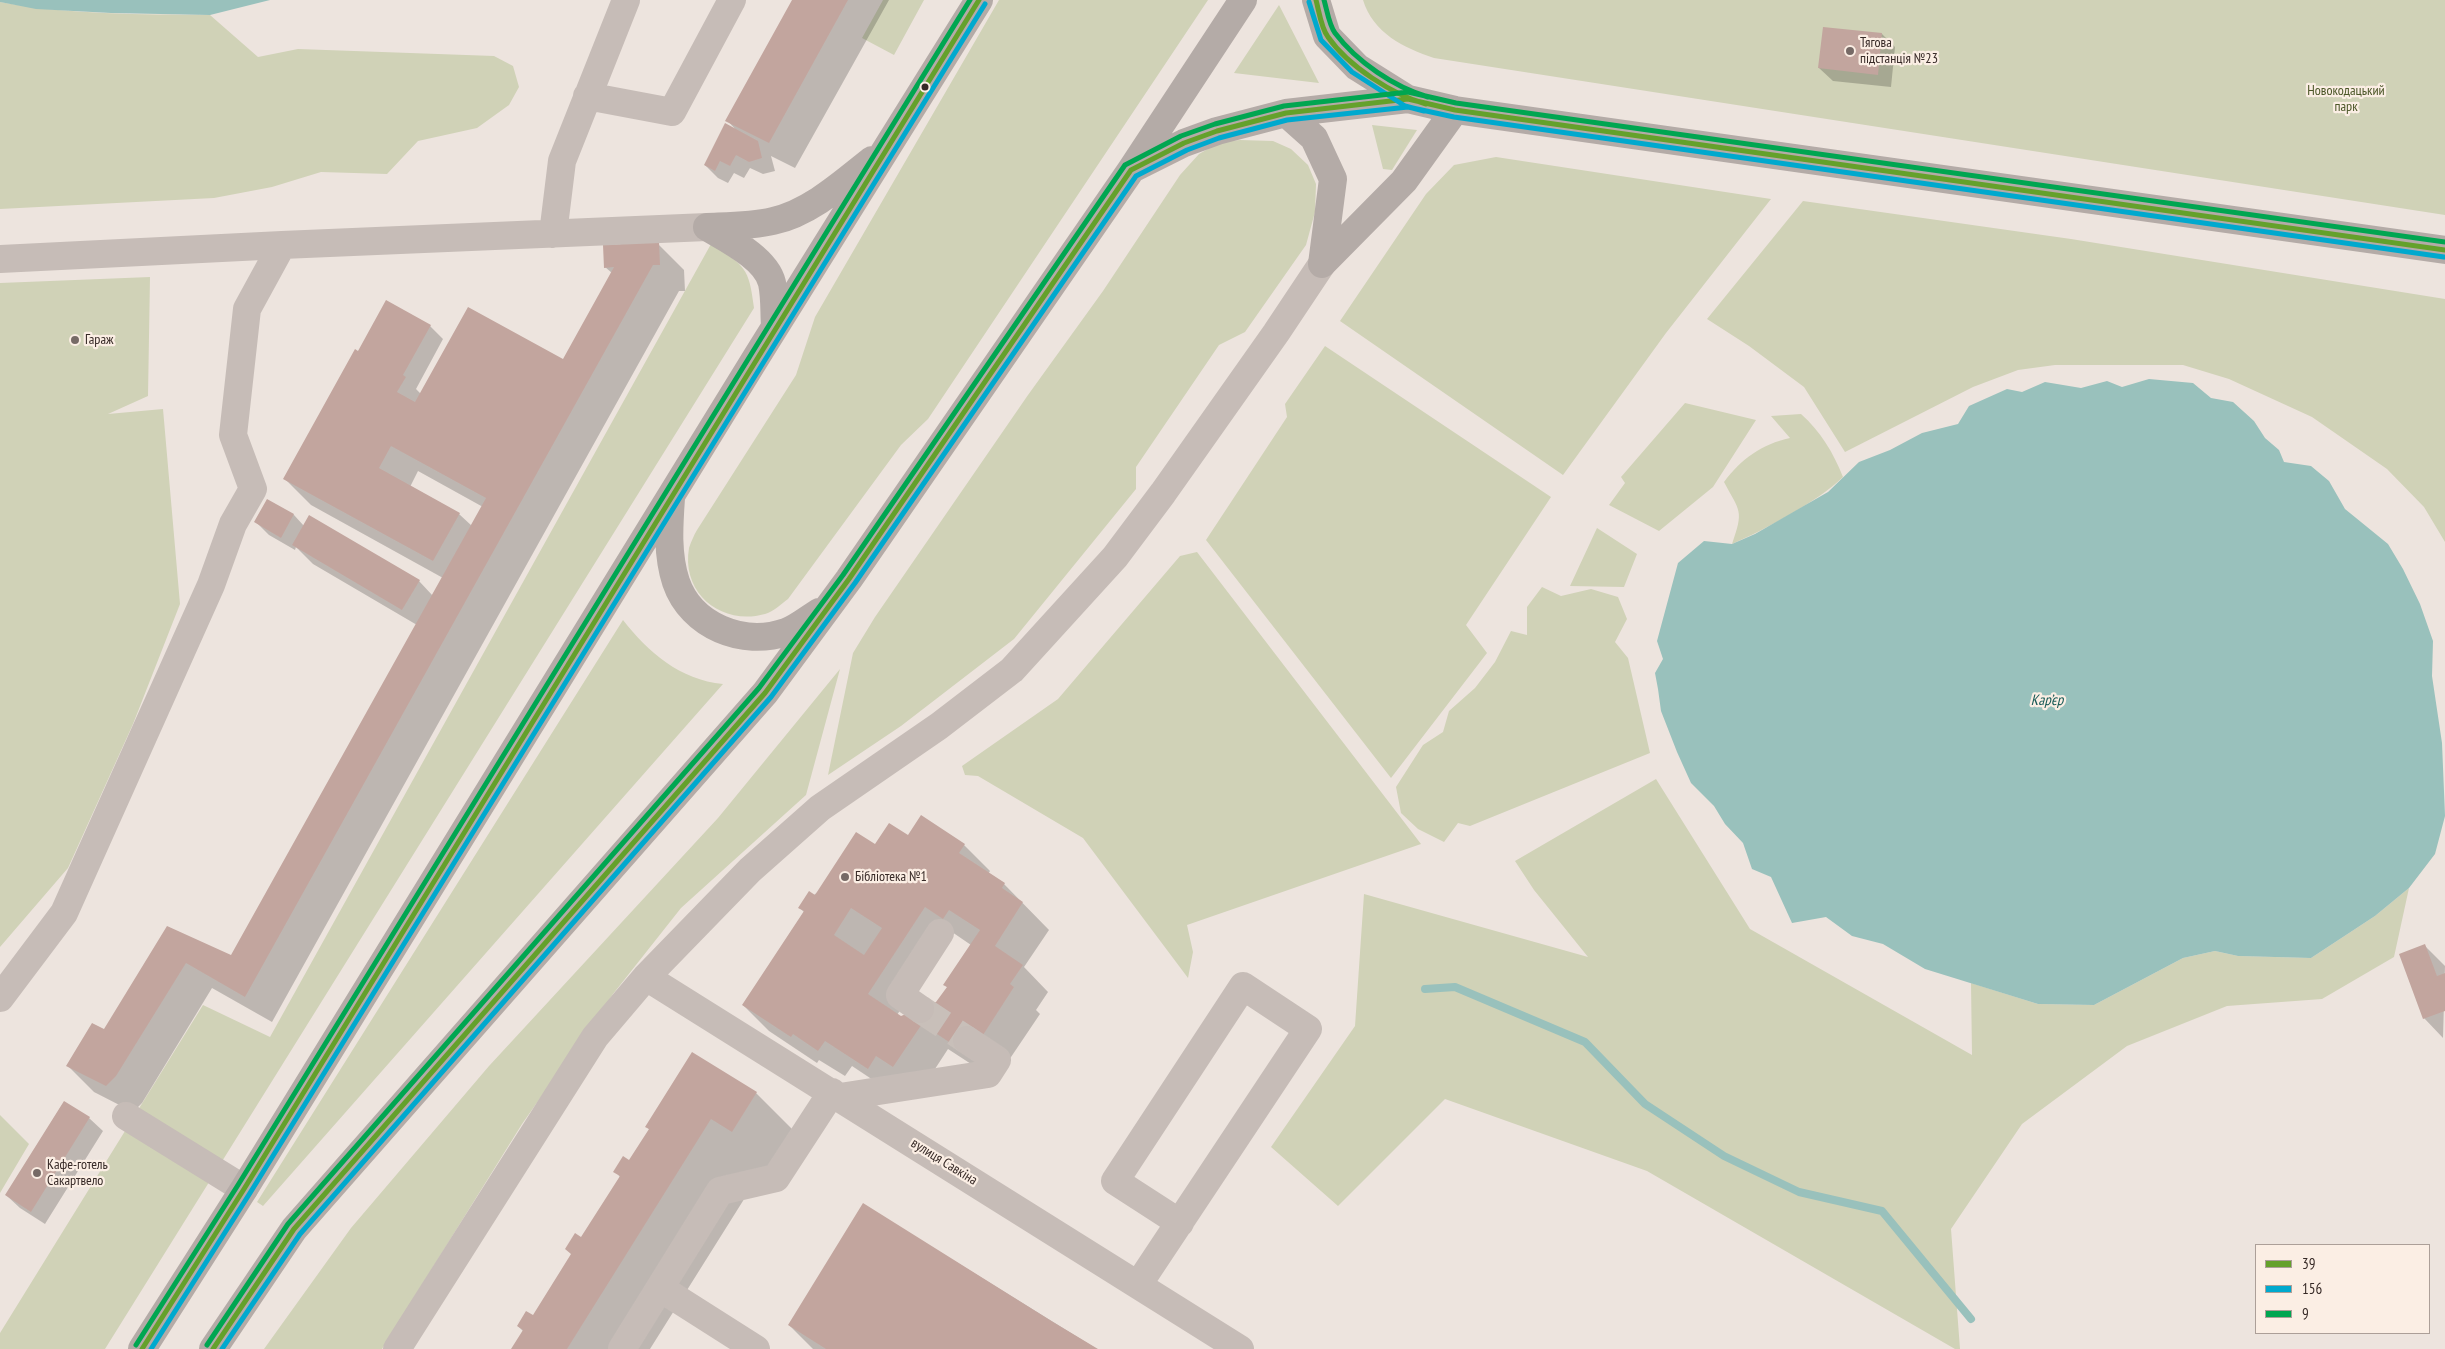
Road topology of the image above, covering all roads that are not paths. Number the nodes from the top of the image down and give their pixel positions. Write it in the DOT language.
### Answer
graph roads {
  1 [pos="626,0"];
  2 [pos="732,0"];
  3 [pos="979,0"];
  4 [pos="1243,0"];
  5 [pos="1316,0"];
  6 [pos="587,96"];
  7 [pos="1408,100"];
  8 [pos="1456,110"];
  9 [pos="1286,113"];
  10 [pos="886,148"];
  11 [pos="1131,170"];
  12 [pos="707,228"];
  13 [pos="553,234"];
  14 [pos="282,245"];
  15 [pos="2445,250"];
  16 [pos="0,259"];
  17 [pos="1322,264"];
  18 [pos="775,326"];
  19 [pos="671,497"];
  20 [pos="831,605"];
  21 [pos="940,933"];
  22 [pos="646,977"];
  23 [pos="0,998"];
  24 [pos="920,1009"];
  25 [pos="967,1040"];
  26 [pos="836,1094"];
  27 [pos="126,1116"];
  28 [pos="244,1189"];
  29 [pos="1180,1223"];
  30 [pos="1138,1285"];
  31 [pos="660,1288"];
  32 [pos="142,1349"];
  33 [pos="213,1349"];
  34 [pos="397,1349"];
  35 [pos="622,1349"];
  36 [pos="756,1349"];
  37 [pos="1240,1349"];
  1 -- 6 [label="street"];
  2 -- 6 [label="street"];
  3 -- 10 [label="main road"];
  4 -- 11 [label="main road"];
  5 -- 7 [label="main road"];
  6 -- 13 [label="street"];
  7 -- 8 [label="main road"];
  7 -- 9 [label="main road"];
  8 -- 15 [label="main road"];
  8 -- 17 [label="main road"];
  9 -- 11 [label="main road"];
  9 -- 17 [label="main road"];
  10 -- 12 [label="main road"];
  10 -- 18 [label="main road"];
  11 -- 20 [label="main road"];
  12 -- 13 [label="street"];
  12 -- 18 [label="main road"];
  13 -- 14 [label="street"];
  14 -- 16 [label="street"];
  14 -- 23 [label="street"];
  17 -- 22 [label="street"];
  18 -- 19 [label="main road"];
  19 -- 20 [label="main road"];
  19 -- 28 [label="main road"];
  20 -- 33 [label="main road"];
  21 -- 24 [label="street"];
  22 -- 26 [label="street, вулиця Савкіна"];
  22 -- 34 [label="street"];
  25 -- 26 [label="street"];
  26 -- 30 [label="street, вулиця Савкіна"];
  26 -- 31 [label="street"];
  27 -- 28 [label="street"];
  28 -- 32 [label="main road"];
  29 -- 29 [label="street"];
  29 -- 30 [label="street"];
  30 -- 37 [label="street, вулиця Савкіна"];
  31 -- 35 [label="street"];
  31 -- 36 [label="street"];
}
